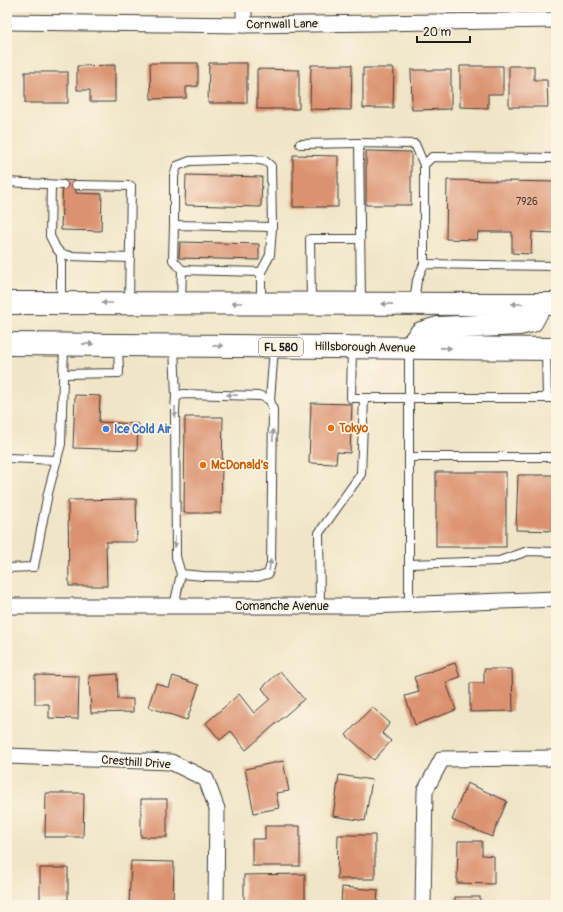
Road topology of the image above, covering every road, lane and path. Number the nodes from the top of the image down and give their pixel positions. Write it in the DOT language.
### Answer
graph roads {
  1 [pos="244,7"];
  2 [pos="556,20"];
  3 [pos="7,22"];
  4 [pos="244,25"];
  5 [pos="359,143"];
  6 [pos="300,144"];
  7 [pos="556,158"];
  8 [pos="424,165"];
  9 [pos="7,182"];
  10 [pos="51,185"];
  11 [pos="63,185"];
  12 [pos="76,185"];
  13 [pos="174,225"];
  14 [pos="272,227"];
  15 [pos="360,239"];
  16 [pos="61,254"];
  17 [pos="130,258"];
  18 [pos="424,264"];
  19 [pos="556,266"];
  20 [pos="182,270"];
  21 [pos="261,272"];
  22 [pos="7,303"];
  23 [pos="61,303"];
  24 [pos="129,303"];
  25 [pos="181,303"];
  26 [pos="261,304"];
  27 [pos="311,304"];
  28 [pos="361,304"];
  29 [pos="414,304"];
  30 [pos="548,304"];
  31 [pos="7,344"];
  32 [pos="64,344"];
  33 [pos="118,345"];
  34 [pos="174,345"];
  35 [pos="274,346"];
  36 [pos="352,347"];
  37 [pos="409,348"];
  38 [pos="551,349"];
  39 [pos="63,374"];
  40 [pos="176,397"];
  41 [pos="364,398"];
  42 [pos="409,398"];
  43 [pos="547,398"];
  44 [pos="556,398"];
  45 [pos="270,400"];
  46 [pos="409,457"];
  47 [pos="556,457"];
  48 [pos="7,458"];
  49 [pos="57,460"];
  50 [pos="556,552"];
  51 [pos="409,564"];
  52 [pos="7,568"];
  53 [pos="181,574"];
  54 [pos="556,599"];
  55 [pos="409,605"];
  56 [pos="7,606"];
  57 [pos="174,606"];
  58 [pos="320,606"];
  59 [pos="7,756"];
  60 [pos="556,758"];
  61 [pos="216,905"];
  62 [pos="423,905"];
  1 -- 4 [label="street"];
  2 -- 4 [label="street, Cornwall Lane"];
  3 -- 4 [label="street, Cornwall Lane"];
  5 -- 6 [label="lane"];
  5 -- 8 [label="lane"];
  5 -- 15 [label="lane"];
  7 -- 8 [label="lane"];
  8 -- 18 [label="lane"];
  9 -- 10 [label="lane"];
  10 -- 11 [label="lane"];
  10 -- 16 [label="lane"];
  12 -- 17 [label="lane"];
  13 -- 14 [label="lane"];
  13 -- 14 [label="lane"];
  13 -- 20 [label="lane"];
  14 -- 21 [label="lane"];
  15 -- 27 [label="lane"];
  15 -- 28 [label="lane"];
  16 -- 17 [label="lane"];
  16 -- 23 [label="lane"];
  17 -- 24 [label="lane"];
  18 -- 19 [label="lane"];
  18 -- 29 [label="lane"];
  20 -- 21 [label="lane"];
  20 -- 25 [label="lane"];
  21 -- 26 [label="lane"];
  22 -- 23 [label="main road"];
  24 -- 23 [label="main road, one-way"];
  24 -- 25 [label="main road"];
  26 -- 25 [label="main road, one-way"];
  26 -- 27 [label="main road"];
  27 -- 28 [label="main road"];
  29 -- 28 [label="main road, one-way"];
  30 -- 29 [label="main road, one-way"];
  30 -- 37 [label="main road"];
  31 -- 32 [label="main road, Hillsborough Avenue / FL 580"];
  32 -- 33 [label="main road, Hillsborough Avenue / FL 580, one-way"];
  32 -- 39 [label="lane"];
  33 -- 34 [label="main road, Hillsborough Avenue / FL 580"];
  33 -- 39 [label="lane"];
  34 -- 35 [label="main road, Hillsborough Avenue / FL 580, one-way"];
  34 -- 40 [label="lane"];
  35 -- 36 [label="main road, Hillsborough Avenue / FL 580"];
  35 -- 45 [label="lane"];
  36 -- 37 [label="main road, Hillsborough Avenue / FL 580"];
  36 -- 41 [label="lane"];
  37 -- 38 [label="main road, Hillsborough Avenue / FL 580, one-way"];
  37 -- 42 [label="lane"];
  38 -- 43 [label="lane"];
  39 -- 49 [label="lane"];
  45 -- 40 [label="lane, one-way"];
  40 -- 53 [label="lane, one-way"];
  41 -- 42 [label="lane"];
  41 -- 58 [label="lane"];
  42 -- 43 [label="lane"];
  42 -- 46 [label="lane"];
  43 -- 44 [label="lane"];
  53 -- 45 [label="lane, one-way"];
  46 -- 47 [label="lane"];
  46 -- 51 [label="lane"];
  48 -- 49 [label="lane"];
  49 -- 52 [label="lane"];
  50 -- 51 [label="lane"];
  51 -- 55 [label="lane"];
  53 -- 57 [label="lane"];
  54 -- 55 [label="street, Comanche Avenue"];
  55 -- 58 [label="street, Comanche Avenue"];
  56 -- 57 [label="street, Comanche Avenue"];
  57 -- 58 [label="street, Comanche Avenue"];
  59 -- 61 [label="street, Cresthill Drive"];
  60 -- 62 [label="street"];
}
